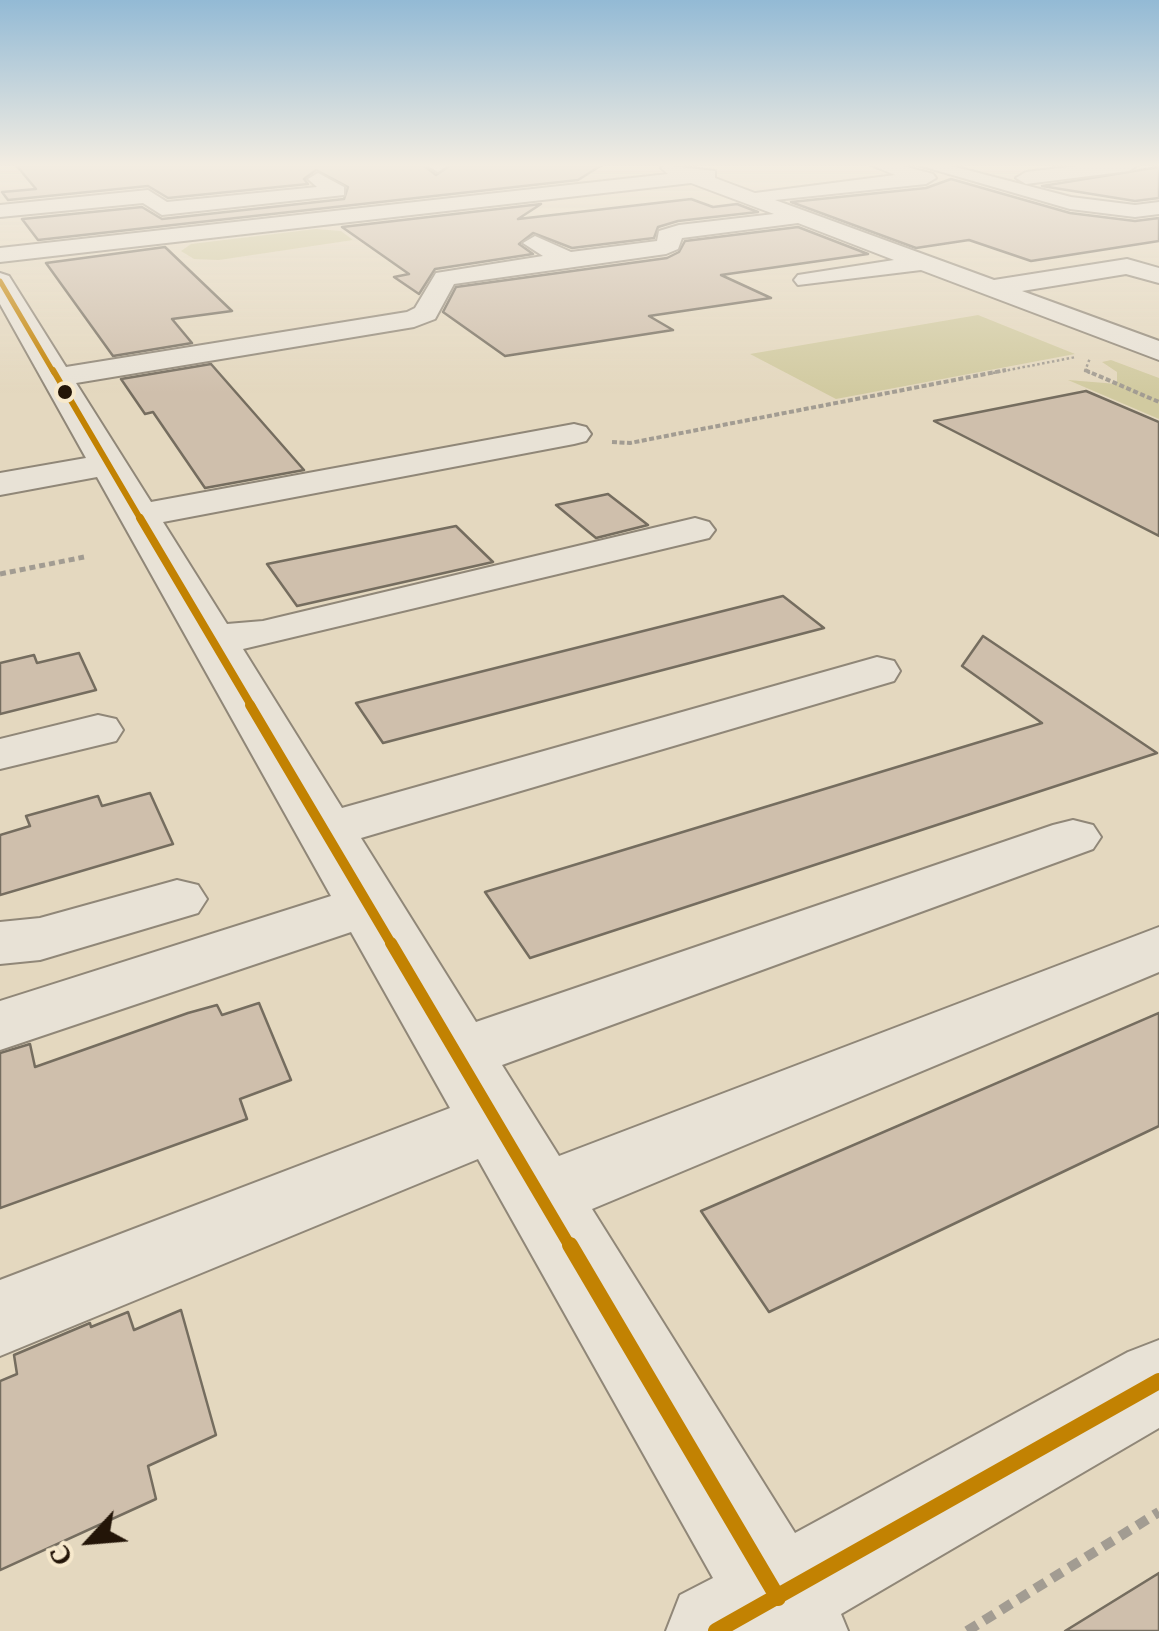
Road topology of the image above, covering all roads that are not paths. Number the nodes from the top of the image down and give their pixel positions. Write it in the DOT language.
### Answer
graph roads {
  1 [pos="354,241"];
  2 [pos="525,241"];
  3 [pos="669,241"];
  4 [pos="864,241"];
  5 [pos="568,260"];
  6 [pos="923,263"];
  7 [pos="1159,276"];
  8 [pos="807,280"];
  9 [pos="992,288"];
  10 [pos="16,307"];
  11 [pos="1159,350"];
  12 [pos="574,434"];
  13 [pos="0,484"];
  14 [pos="121,491"];
  15 [pos="695,530"];
  16 [pos="210,639"];
  17 [pos="876,671"];
  18 [pos="98,730"];
  19 [pos="0,754"];
  20 [pos="324,830"];
  21 [pos="1073,837"];
  22 [pos="177,899"];
  23 [pos="368,905"];
  24 [pos="0,944"];
  25 [pos="1159,948"];
  26 [pos="0,1026"];
  27 [pos="457,1054"];
  28 [pos="495,1121"];
  29 [pos="540,1196"];
  30 [pos="0,1318"];
  31 [pos="1159,1380"];
  32 [pos="764,1620"];
  1 -- 10 [label="street"];
  2 -- 5 [label="street"];
  3 -- 5 [label="street"];
  4 -- 6 [label="street"];
  5 -- 10 [label="street"];
  6 -- 8 [label="street"];
  6 -- 9 [label="street"];
  7 -- 9 [label="street"];
  9 -- 11 [label="street"];
  10 -- 14 [label="street"];
  12 -- 14 [label="street"];
  13 -- 14 [label="street"];
  14 -- 16 [label="street"];
  15 -- 16 [label="street"];
  16 -- 20 [label="street"];
  17 -- 20 [label="street"];
  18 -- 19 [label="street"];
  20 -- 23 [label="street"];
  21 -- 27 [label="street"];
  22 -- 24 [label="street"];
  23 -- 26 [label="street"];
  23 -- 27 [label="street"];
  25 -- 29 [label="street"];
  27 -- 28 [label="street"];
  28 -- 29 [label="street"];
  28 -- 30 [label="street"];
  29 -- 32 [label="street"];
  31 -- 32 [label="street"];
}
